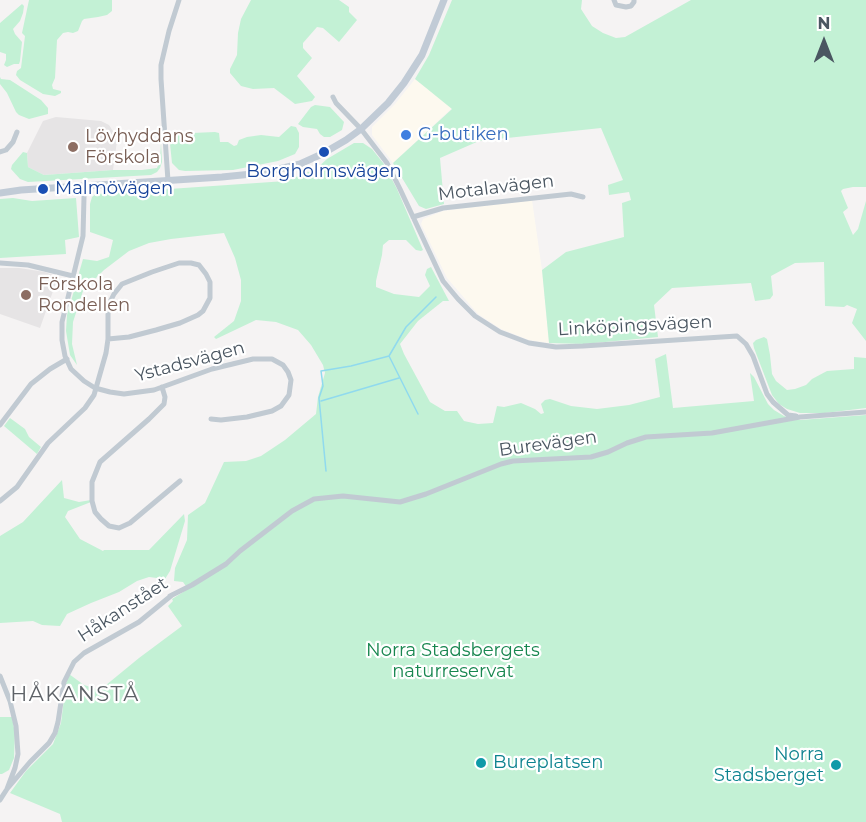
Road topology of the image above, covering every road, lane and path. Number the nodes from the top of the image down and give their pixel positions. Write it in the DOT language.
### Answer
graph roads {
  1 [pos="179,0"];
  2 [pos="444,0"];
  3 [pos="614,0"];
  4 [pos="634,0"];
  5 [pos="333,98"];
  6 [pos="361,129"];
  7 [pos="17,132"];
  8 [pos="0,152"];
  9 [pos="168,181"];
  10 [pos="83,186"];
  11 [pos="0,191"];
  12 [pos="583,197"];
  13 [pos="413,217"];
  14 [pos="0,263"];
  15 [pos="73,276"];
  16 [pos="108,339"];
  17 [pos="67,359"];
  18 [pos="162,387"];
  19 [pos="96,388"];
  20 [pos="866,412"];
  21 [pos="800,417"];
  22 [pos="211,419"];
  23 [pos="0,425"];
  24 [pos="180,481"];
  25 [pos="0,501"];
  26 [pos="279,520"];
  27 [pos="0,676"];
  28 [pos="8,789"];
  29 [pos="0,800"];
  1 -- 9 [label="street"];
  2 -- 6 [label="street"];
  3 -- 4 [label="street"];
  5 -- 6 [label="street"];
  6 -- 9 [label="street"];
  6 -- 13 [label="street, Linköpingsvägen"];
  7 -- 8 [label="street"];
  9 -- 10 [label="street"];
  10 -- 11 [label="street"];
  10 -- 15 [label="street, Ystadsvägen"];
  12 -- 13 [label="street, Motalavägen"];
  13 -- 21 [label="street, Linköpingsvägen"];
  14 -- 15 [label="street"];
  15 -- 17 [label="street, Ystadsvägen"];
  16 -- 16 [label="street"];
  16 -- 19 [label="street"];
  17 -- 19 [label="street, Ystadsvägen"];
  17 -- 23 [label="street"];
  18 -- 19 [label="street, Ystadsvägen"];
  18 -- 22 [label="street, Ystadsvägen"];
  18 -- 24 [label="street"];
  19 -- 25 [label="street"];
  20 -- 21 [label="street, Burevägen"];
  21 -- 26 [label="street, Burevägen"];
  26 -- 28 [label="street, Håkanstået"];
  27 -- 28 [label="street"];
  28 -- 29 [label="street, Håkanstået"];
}
